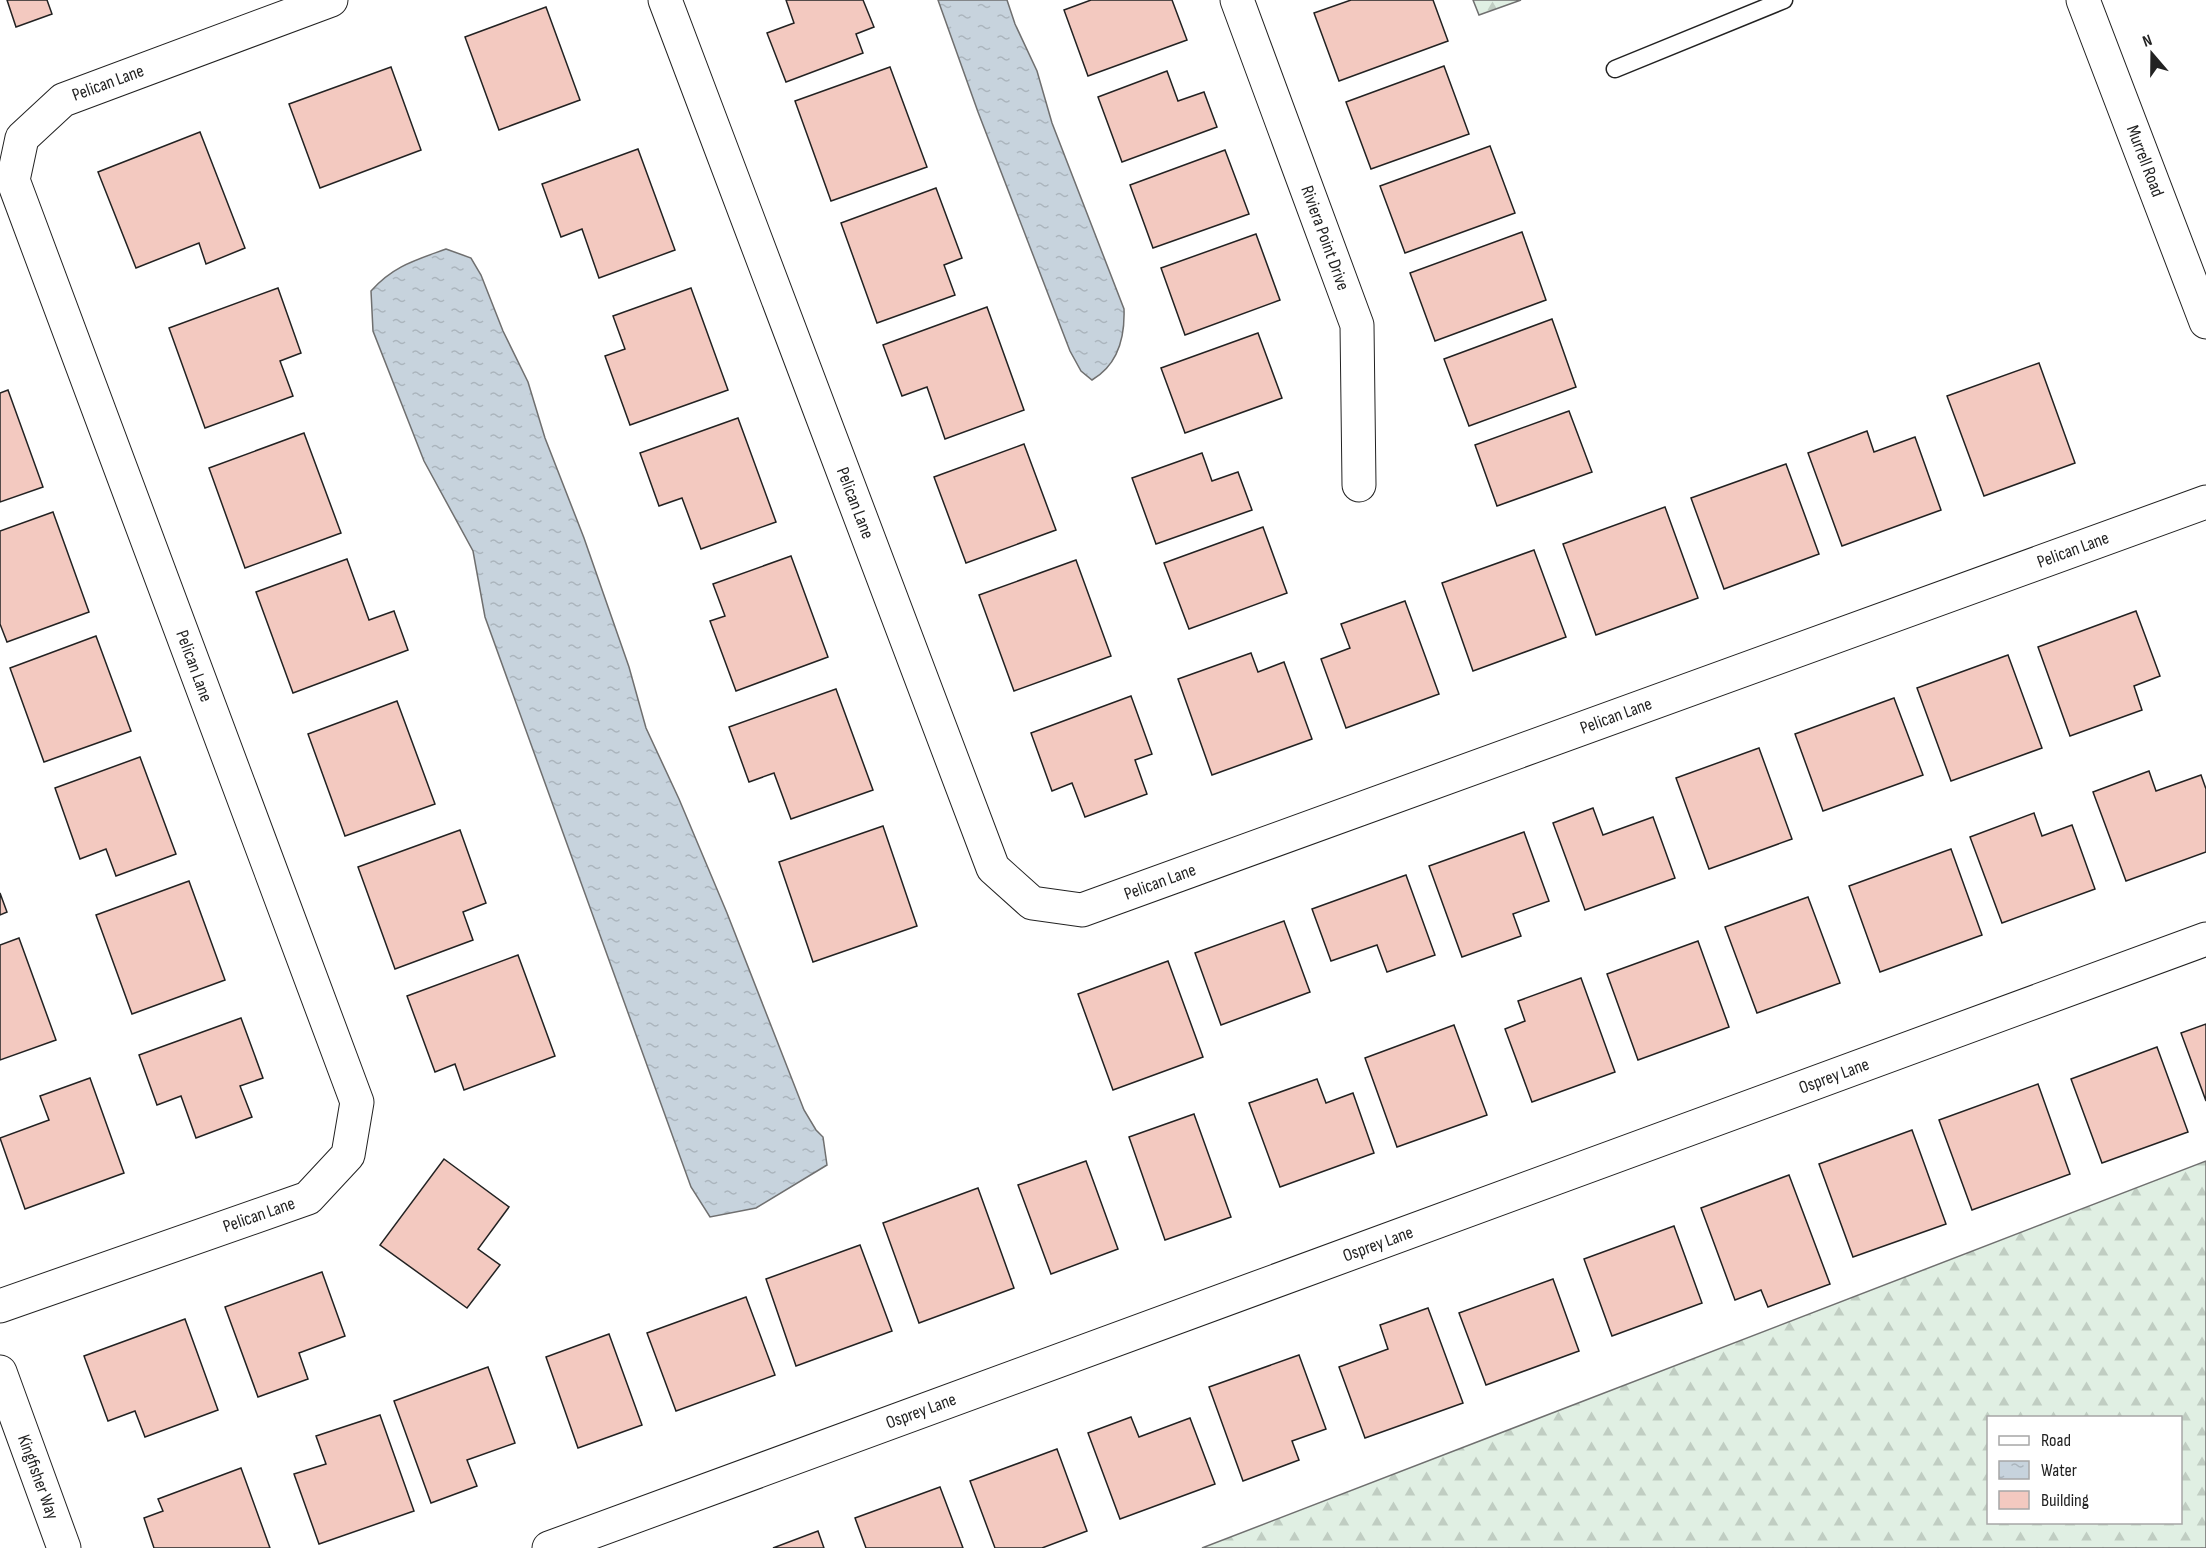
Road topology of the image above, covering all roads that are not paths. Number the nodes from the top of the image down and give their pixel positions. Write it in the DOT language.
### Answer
graph roads {
  1 [pos="331,0"];
  2 [pos="664,0"];
  3 [pos="1237,0"];
  4 [pos="1784,0"];
  5 [pos="2083,0"];
  6 [pos="1615,69"];
  7 [pos="2205,315"];
  8 [pos="1359,485"];
  9 [pos="2206,502"];
  10 [pos="2206,939"];
  11 [pos="0,1306"];
  12 [pos="0,1372"];
  13 [pos="64,1548"];
  14 [pos="549,1548"];
  1 -- 11 [label="street, Pelican Lane"];
  2 -- 9 [label="street, Pelican Lane"];
  3 -- 8 [label="street, Riviera Point Drive"];
  4 -- 6 [label="lane"];
  5 -- 7 [label="street, Murrell Road"];
  10 -- 14 [label="street, Osprey Lane"];
  12 -- 13 [label="street, Kingfisher Way"];
}
